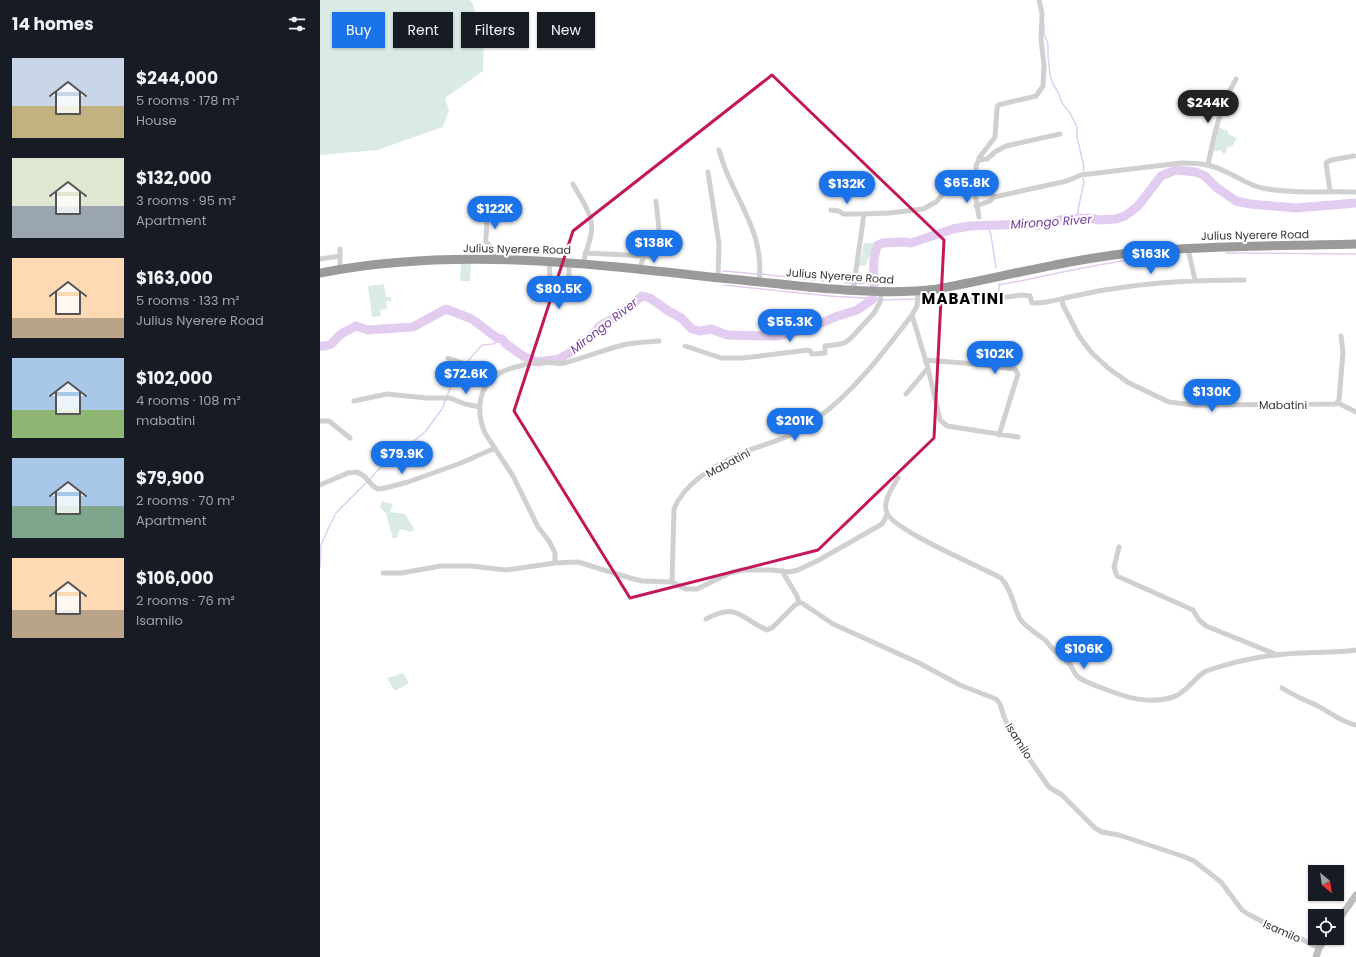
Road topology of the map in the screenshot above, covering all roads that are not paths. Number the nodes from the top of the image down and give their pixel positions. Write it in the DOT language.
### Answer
graph roads {
  1 [pos="1040,0"];
  2 [pos="1236,79"];
  3 [pos="1060,134"];
  4 [pos="719,150"];
  5 [pos="1354,156"];
  6 [pos="979,160"];
  7 [pos="1208,165"];
  8 [pos="708,172"];
  9 [pos="574,184"];
  10 [pos="976,185"];
  11 [pos="1330,191"];
  12 [pos="1356,192"];
  13 [pos="994,197"];
  14 [pos="656,201"];
  15 [pos="976,206"];
  16 [pos="830,210"];
  17 [pos="481,214"];
  18 [pos="864,214"];
  19 [pos="979,217"];
  20 [pos="1356,244"];
  21 [pos="340,249"];
  22 [pos="1188,249"];
  23 [pos="585,254"];
  24 [pos="340,256"];
  25 [pos="644,256"];
  26 [pos="320,258"];
  27 [pos="495,260"];
  28 [pos="549,261"];
  29 [pos="569,262"];
  30 [pos="583,263"];
  31 [pos="340,269"];
  32 [pos="639,270"];
  33 [pos="320,273"];
  34 [pos="759,277"];
  35 [pos="718,278"];
  36 [pos="1195,280"];
  37 [pos="1244,280"];
  38 [pos="853,291"];
  39 [pos="918,292"];
  40 [pos="881,297"];
  41 [pos="1062,299"];
  42 [pos="964,300"];
  43 [pos="912,314"];
  44 [pos="1341,336"];
  45 [pos="659,341"];
  46 [pos="685,346"];
  47 [pos="448,358"];
  48 [pos="925,360"];
  49 [pos="928,368"];
  50 [pos="500,373"];
  51 [pos="906,394"];
  52 [pos="354,401"];
  53 [pos="1338,403"];
  54 [pos="480,407"];
  55 [pos="1356,412"];
  56 [pos="320,420"];
  57 [pos="999,435"];
  58 [pos="1018,437"];
  59 [pos="350,438"];
  60 [pos="495,448"];
  61 [pos="898,478"];
  62 [pos="320,485"];
  63 [pos="887,514"];
  64 [pos="1119,547"];
  65 [pos="554,563"];
  66 [pos="782,571"];
  67 [pos="383,573"];
  68 [pos="672,582"];
  69 [pos="799,603"];
  70 [pos="706,619"];
  71 [pos="1356,650"];
  72 [pos="1276,655"];
  73 [pos="1282,688"];
  74 [pos="1356,725"];
  75 [pos="1356,895"];
  76 [pos="1344,912"];
  77 [pos="1321,945"];
  78 [pos="1319,948"];
  79 [pos="1316,957"];
  1 -- 6 [label="street"];
  2 -- 7 [label="street"];
  3 -- 6 [label="street"];
  4 -- 34 [label="street"];
  5 -- 11 [label="street"];
  6 -- 10 [label="street"];
  7 -- 11 [label="street"];
  7 -- 13 [label="street"];
  8 -- 35 [label="street"];
  9 -- 23 [label="street"];
  10 -- 13 [label="street"];
  10 -- 15 [label="street"];
  10 -- 18 [label="street"];
  11 -- 12 [label="street"];
  13 -- 15 [label="street"];
  14 -- 25 [label="street"];
  15 -- 19 [label="street"];
  16 -- 18 [label="street"];
  17 -- 27 [label="street"];
  18 -- 38 [label="street"];
  20 -- 22 [label="highway, Julius Nyerere Road"];
  21 -- 24 [label="street"];
  22 -- 36 [label="street"];
  22 -- 39 [label="highway, Julius Nyerere Road"];
  23 -- 25 [label="street"];
  23 -- 30 [label="street"];
  24 -- 26 [label="street"];
  24 -- 31 [label="street"];
  25 -- 32 [label="street"];
  27 -- 28 [label="highway, Julius Nyerere Road"];
  27 -- 31 [label="highway, Julius Nyerere Road"];
  28 -- 29 [label="highway, Julius Nyerere Road"];
  28 -- 29 [label="street"];
  29 -- 30 [label="highway, Julius Nyerere Road"];
  30 -- 32 [label="highway, Julius Nyerere Road"];
  31 -- 33 [label="highway, Julius Nyerere Road"];
  32 -- 35 [label="highway, Julius Nyerere Road"];
  34 -- 35 [label="highway, Julius Nyerere Road"];
  34 -- 38 [label="highway, Julius Nyerere Road"];
  36 -- 37 [label="street"];
  36 -- 41 [label="street"];
  38 -- 40 [label="highway, Julius Nyerere Road"];
  39 -- 40 [label="highway, Julius Nyerere Road"];
  39 -- 43 [label="street, Mabatini"];
  40 -- 46 [label="street"];
  41 -- 42 [label="street"];
  41 -- 53 [label="street, Mabatini"];
  43 -- 48 [label="street"];
  43 -- 68 [label="street, Mabatini"];
  44 -- 53 [label="street"];
  45 -- 50 [label="street"];
  47 -- 50 [label="street"];
  48 -- 49 [label="street"];
  48 -- 57 [label="street"];
  49 -- 51 [label="street"];
  49 -- 57 [label="street"];
  50 -- 54 [label="street"];
  52 -- 54 [label="street"];
  53 -- 55 [label="street"];
  54 -- 60 [label="street"];
  56 -- 59 [label="street"];
  57 -- 58 [label="street"];
  60 -- 62 [label="street"];
  60 -- 65 [label="street"];
  61 -- 63 [label="street"];
  63 -- 66 [label="street"];
  63 -- 72 [label="street"];
  64 -- 72 [label="street"];
  65 -- 67 [label="street"];
  65 -- 68 [label="street"];
  66 -- 68 [label="street"];
  66 -- 69 [label="street"];
  69 -- 70 [label="street"];
  69 -- 78 [label="street, Isamilo"];
  71 -- 72 [label="street"];
  73 -- 74 [label="street"];
  75 -- 76 [label="street"];
  77 -- 78 [label="street"];
  78 -- 79 [label="street"];
}
